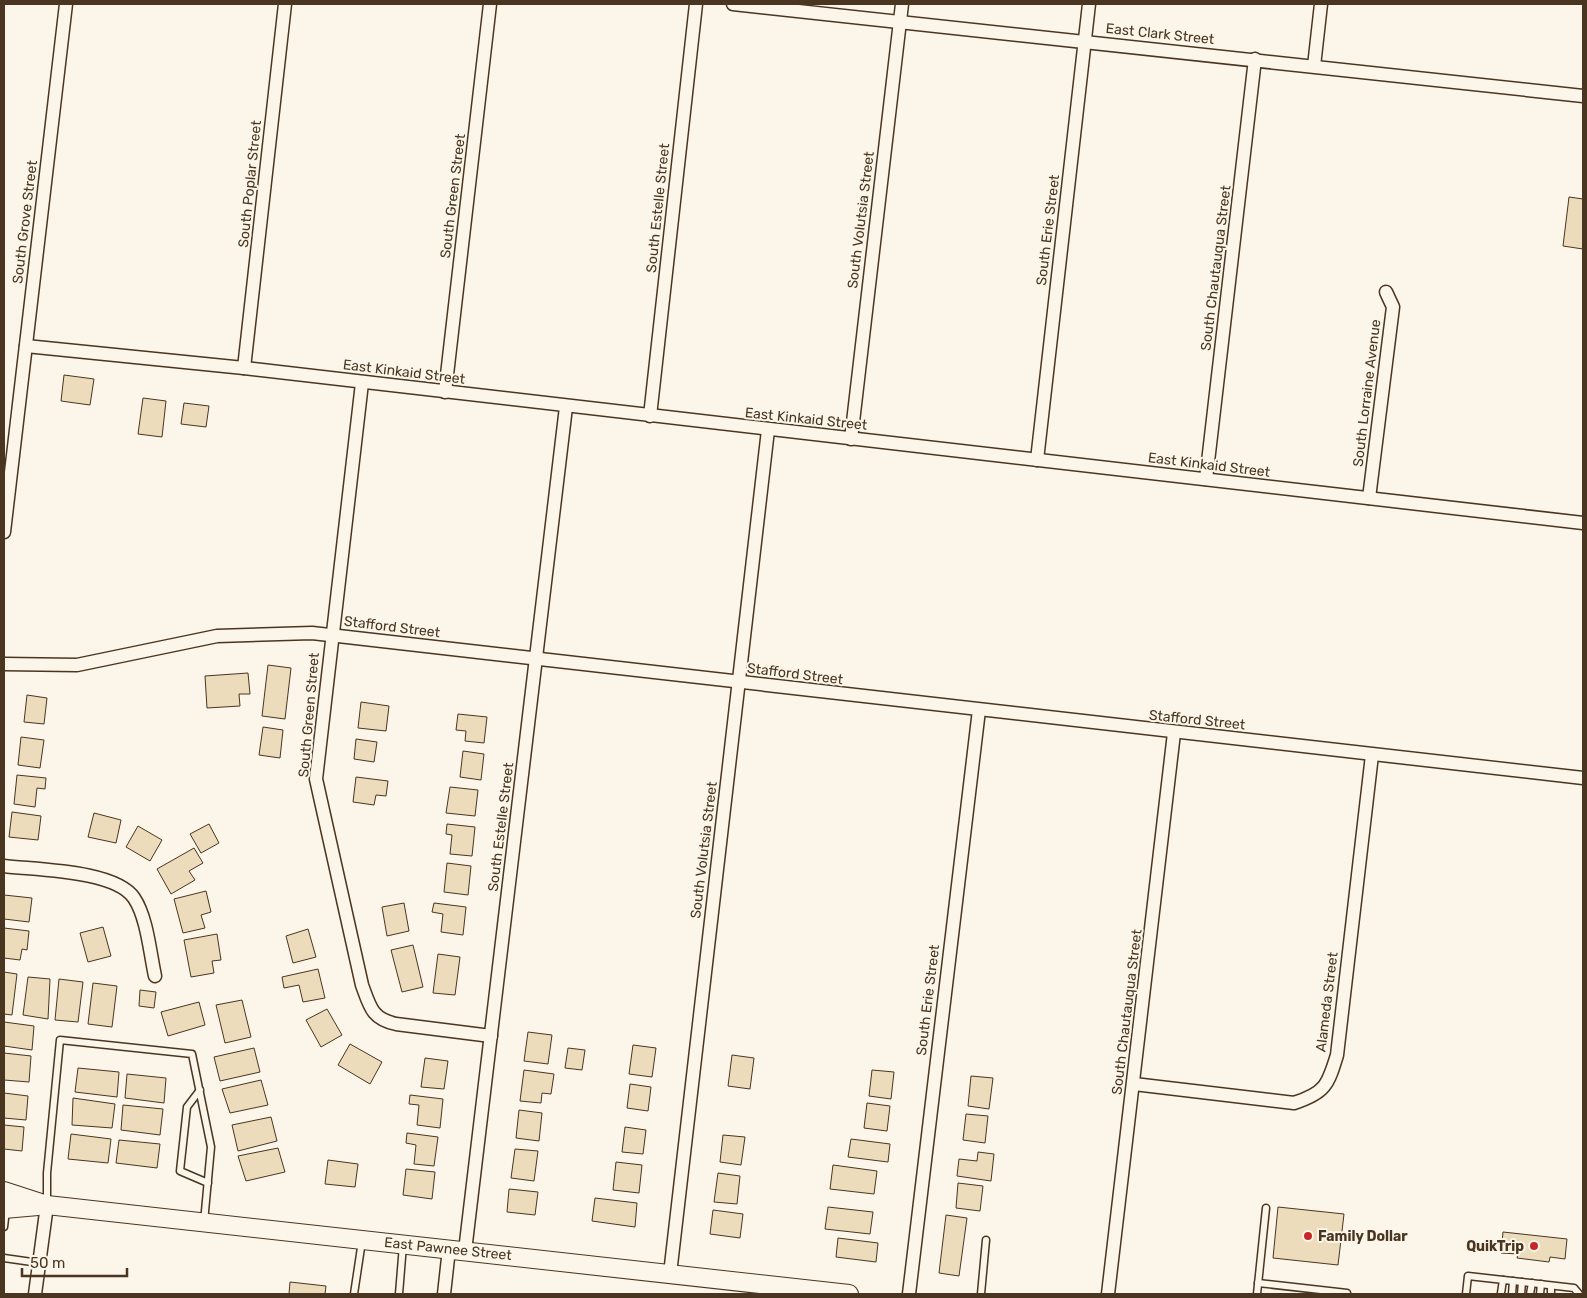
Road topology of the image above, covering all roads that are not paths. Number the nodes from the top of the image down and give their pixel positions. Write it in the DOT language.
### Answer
graph roads {
  1 [pos="66,4"];
  2 [pos="285,4"];
  3 [pos="490,4"];
  4 [pos="696,4"];
  5 [pos="733,4"];
  6 [pos="902,4"];
  7 [pos="1089,4"];
  8 [pos="1321,4"];
  9 [pos="900,21"];
  10 [pos="1085,41"];
  11 [pos="1256,59"];
  12 [pos="1314,66"];
  13 [pos="1583,96"];
  14 [pos="1386,292"];
  15 [pos="26,346"];
  16 [pos="244,368"];
  17 [pos="362,382"];
  18 [pos="445,392"];
  19 [pos="566,407"];
  20 [pos="650,416"];
  21 [pos="768,430"];
  22 [pos="851,440"];
  23 [pos="1037,460"];
  24 [pos="1206,479"];
  25 [pos="1369,498"];
  26 [pos="1583,523"];
  27 [pos="4,532"];
  28 [pos="332,635"];
  29 [pos="535,659"];
  30 [pos="4,664"];
  31 [pos="738,682"];
  32 [pos="979,710"];
  33 [pos="1174,733"];
  34 [pos="1372,755"];
  35 [pos="1583,778"];
  36 [pos="4,866"];
  37 [pos="155,976"];
  38 [pos="491,1036"];
  39 [pos="1134,1084"];
  40 [pos="200,1090"];
  41 [pos="208,1183"];
  42 [pos="4,1191"];
  43 [pos="47,1205"];
  44 [pos="1266,1208"];
  45 [pos="5,1209"];
  46 [pos="204,1222"];
  47 [pos="4,1227"];
  48 [pos="362,1240"];
  49 [pos="986,1240"];
  50 [pos="403,1244"];
  51 [pos="457,1250"];
  52 [pos="4,1258"];
  53 [pos="39,1263"];
  54 [pos="670,1274"];
  55 [pos="1503,1280"];
  56 [pos="1513,1281"];
  57 [pos="1522,1282"];
  58 [pos="1258,1283"];
  59 [pos="1532,1283"];
  60 [pos="1541,1284"];
  61 [pos="1552,1286"];
  62 [pos="1347,1293"];
  63 [pos="1501,1293"];
  64 [pos="34,1294"];
  65 [pos="354,1294"];
  66 [pos="398,1294"];
  67 [pos="444,1294"];
  68 [pos="850,1294"];
  69 [pos="909,1294"];
  70 [pos="981,1294"];
  71 [pos="1108,1294"];
  72 [pos="1257,1294"];
  73 [pos="1466,1294"];
  74 [pos="1512,1294"];
  75 [pos="1521,1294"];
  76 [pos="1530,1294"];
  77 [pos="1540,1294"];
  78 [pos="1551,1294"];
  79 [pos="1581,1294"];
  1 -- 15 [label="street, South Grove Street"];
  2 -- 16 [label="street, South Poplar Street"];
  3 -- 18 [label="street, South Green Street"];
  4 -- 20 [label="street, South Estelle Street"];
  5 -- 9 [label="street, East Clark Street"];
  6 -- 9 [label="street, South Volutsia Street"];
  7 -- 10 [label="street, South Erie Street"];
  8 -- 12 [label="street"];
  9 -- 10 [label="street, East Clark Street"];
  9 -- 22 [label="street, South Volutsia Street"];
  10 -- 11 [label="street, East Clark Street"];
  10 -- 23 [label="street, South Erie Street"];
  11 -- 12 [label="street, East Clark Street"];
  11 -- 24 [label="street, South Chautauqua Street"];
  12 -- 13 [label="street, East Clark Street"];
  14 -- 25 [label="street, South Lorraine Avenue"];
  15 -- 16 [label="street, East Kinkaid Street"];
  15 -- 27 [label="street, South Grove Street"];
  16 -- 17 [label="street, East Kinkaid Street"];
  17 -- 18 [label="street, East Kinkaid Street"];
  17 -- 28 [label="street, South Green Street"];
  18 -- 19 [label="street, East Kinkaid Street"];
  19 -- 20 [label="street, East Kinkaid Street"];
  19 -- 29 [label="street, South Estelle Street"];
  20 -- 21 [label="street, East Kinkaid Street"];
  21 -- 22 [label="street, East Kinkaid Street"];
  21 -- 31 [label="street, South Volutsia Street"];
  22 -- 23 [label="street, East Kinkaid Street"];
  23 -- 24 [label="street, East Kinkaid Street"];
  24 -- 25 [label="street, East Kinkaid Street"];
  25 -- 26 [label="street, East Kinkaid Street"];
  28 -- 29 [label="street, Stafford Street"];
  28 -- 30 [label="street, Stafford Street"];
  28 -- 38 [label="street, South Green Street"];
  29 -- 31 [label="street, Stafford Street"];
  29 -- 38 [label="street, South Estelle Street"];
  31 -- 32 [label="street, Stafford Street"];
  31 -- 54 [label="street, South Volutsia Street"];
  32 -- 33 [label="street, Stafford Street"];
  32 -- 69 [label="street, South Erie Street"];
  33 -- 34 [label="street, Stafford Street"];
  33 -- 39 [label="street, South Chautauqua Street"];
  34 -- 35 [label="street, Stafford Street"];
  34 -- 39 [label="street, Alameda Street"];
  36 -- 37 [label="street"];
  38 -- 51 [label="street, South Estelle Street"];
  39 -- 71 [label="street, South Chautauqua Street"];
  40 -- 41 [label="lane"];
  40 -- 41 [label="lane"];
  40 -- 43 [label="lane"];
  41 -- 46 [label="lane"];
  42 -- 43 [label="main road, East Pawnee Street"];
  43 -- 45 [label="main road, East Pawnee Street"];
  43 -- 46 [label="main road, East Pawnee Street"];
  43 -- 53 [label="street"];
  44 -- 58 [label="lane"];
  45 -- 47 [label="lane"];
  46 -- 48 [label="main road, East Pawnee Street"];
  48 -- 50 [label="main road, East Pawnee Street"];
  48 -- 65 [label="lane"];
  49 -- 70 [label="lane"];
  50 -- 51 [label="main road, East Pawnee Street"];
  50 -- 66 [label="lane"];
  51 -- 54 [label="main road, East Pawnee Street"];
  51 -- 67 [label="street, South Estelle Street"];
  52 -- 53 [label="lane"];
  53 -- 64 [label="street"];
  54 -- 68 [label="main road, East Pawnee Street"];
  55 -- 56 [label="lane"];
  55 -- 63 [label="lane"];
  55 -- 73 [label="lane"];
  56 -- 57 [label="lane"];
  56 -- 74 [label="lane"];
  57 -- 59 [label="lane"];
  57 -- 75 [label="lane"];
  58 -- 62 [label="lane"];
  58 -- 72 [label="lane"];
  59 -- 60 [label="lane"];
  59 -- 76 [label="lane"];
  60 -- 61 [label="lane"];
  60 -- 77 [label="lane"];
  61 -- 78 [label="lane"];
  61 -- 79 [label="lane"];
}
